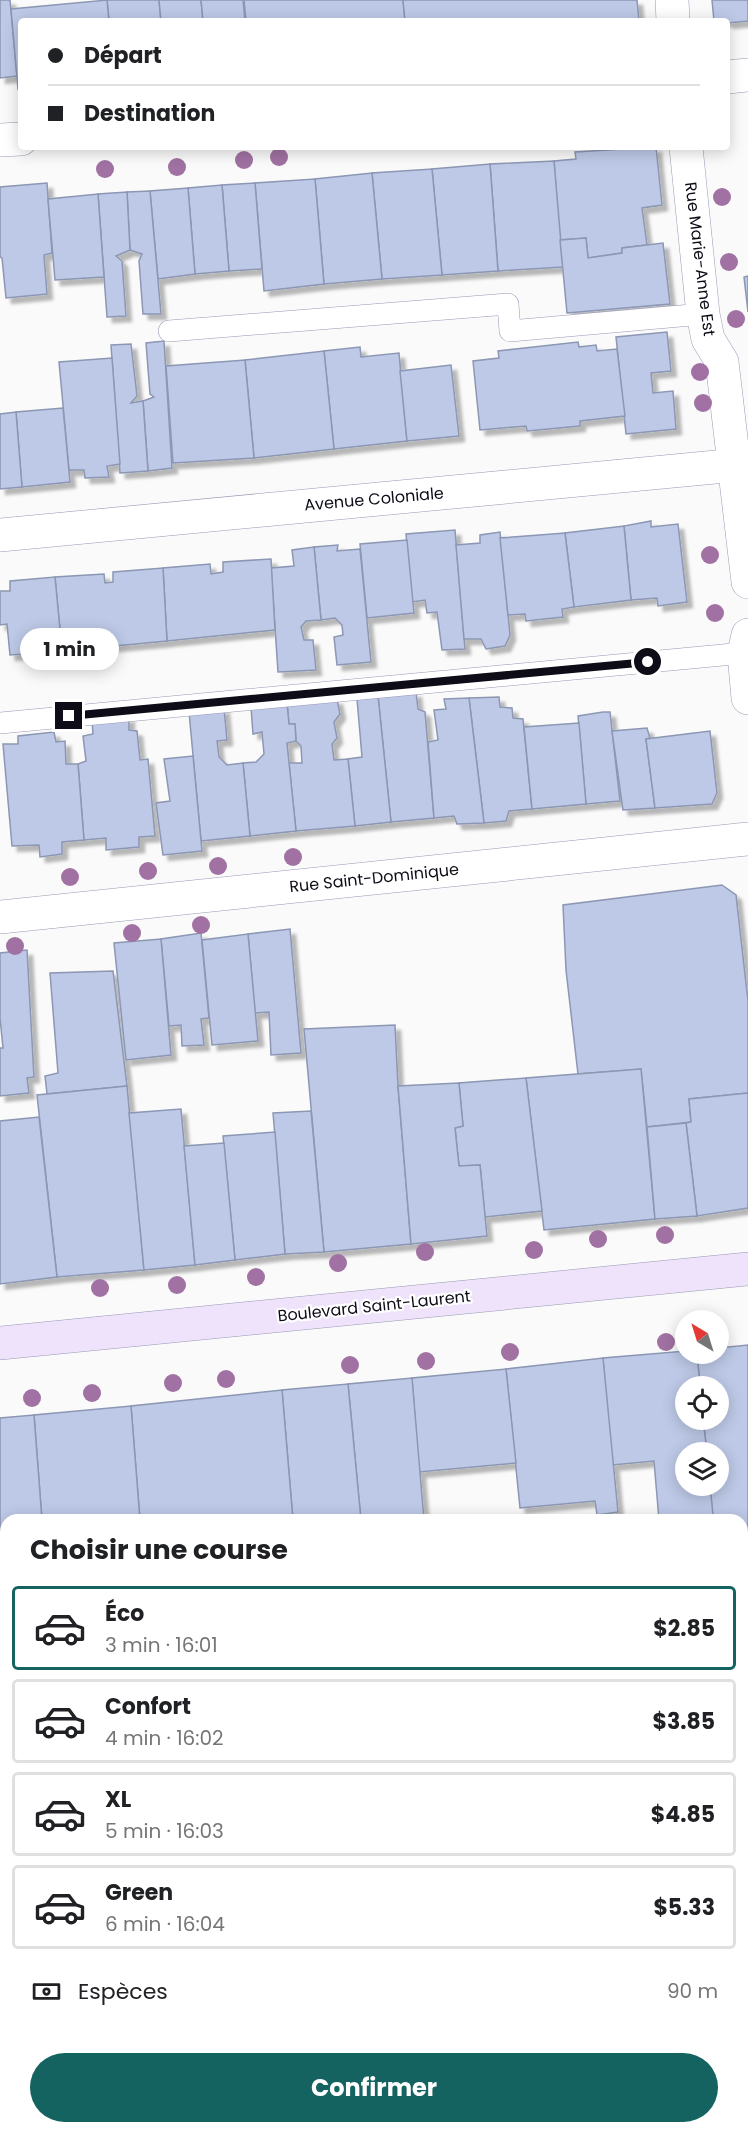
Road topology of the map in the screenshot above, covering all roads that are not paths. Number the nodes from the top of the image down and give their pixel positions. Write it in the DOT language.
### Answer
graph roads {
  1 [pos="672,0"];
  2 [pos="673,18"];
  3 [pos="748,75"];
  4 [pos="730,77"];
  5 [pos="18,139"];
  6 [pos="0,140"];
  7 [pos="686,150"];
  8 [pos="703,314"];
  9 [pos="169,331"];
  10 [pos="741,465"];
  11 [pos="0,535"];
  12 [pos="748,582"];
  13 [pos="746,644"];
  14 [pos="748,698"];
  15 [pos="0,723"];
  16 [pos="748,839"];
  17 [pos="0,917"];
  18 [pos="748,1269"];
  19 [pos="0,1343"];
  1 -- 2 [label="street"];
  3 -- 4 [label="street"];
  5 -- 6 [label="street"];
  7 -- 8 [label="street, Rue Marie-Anne Est"];
  8 -- 9 [label="lane"];
  8 -- 10 [label="street, Rue Marie-Anne Est"];
  10 -- 11 [label="street, Avenue Coloniale"];
  10 -- 12 [label="street, Rue Marie-Anne Est"];
  13 -- 14 [label="street"];
  13 -- 15 [label="lane"];
  16 -- 17 [label="street, Rue Saint-Dominique"];
  18 -- 19 [label="main road, Boulevard Saint-Laurent"];
}
